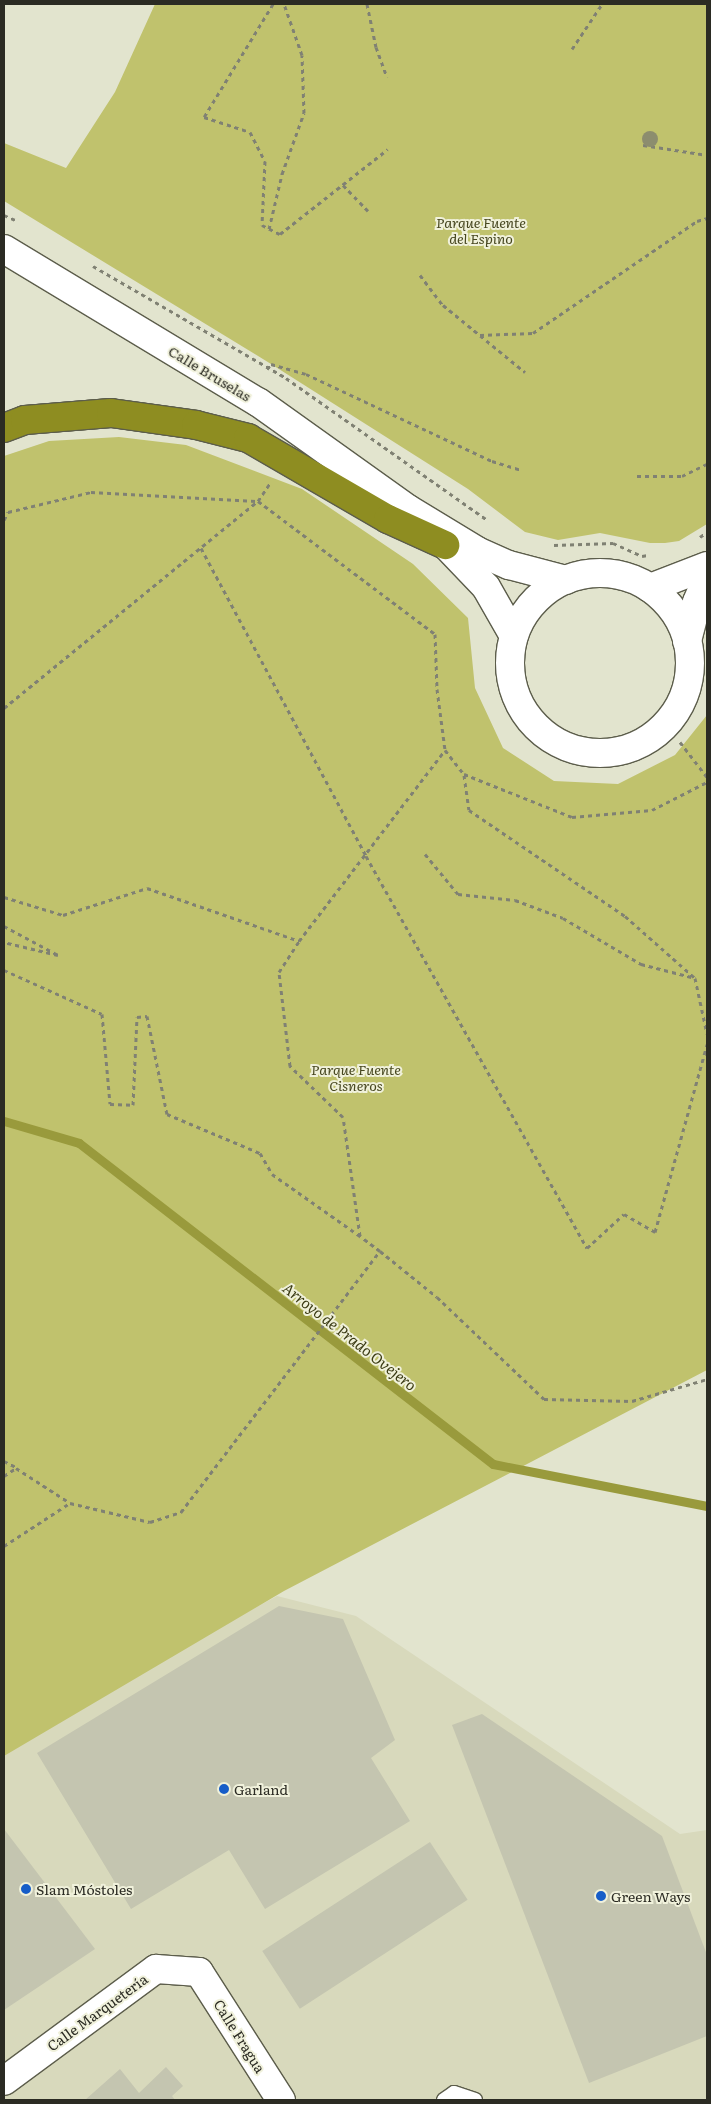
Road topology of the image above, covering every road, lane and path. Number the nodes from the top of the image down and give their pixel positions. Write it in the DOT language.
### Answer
graph roads {
  1 [pos="273,4"];
  2 [pos="284,4"];
  3 [pos="367,4"];
  4 [pos="602,4"];
  5 [pos="572,49"];
  6 [pos="387,77"];
  7 [pos="643,145"];
  8 [pos="388,149"];
  9 [pos="707,155"];
  10 [pos="343,184"];
  11 [pos="368,210"];
  12 [pos="4,215"];
  13 [pos="707,218"];
  14 [pos="16,221"];
  15 [pos="269,229"];
  16 [pos="4,249"];
  17 [pos="92,265"];
  18 [pos="420,275"];
  19 [pos="480,335"];
  20 [pos="268,368"];
  21 [pos="526,372"];
  22 [pos="264,374"];
  23 [pos="4,428"];
  24 [pos="707,464"];
  25 [pos="522,470"];
  26 [pos="637,476"];
  27 [pos="272,480"];
  28 [pos="258,501"];
  29 [pos="408,509"];
  30 [pos="4,520"];
  31 [pos="493,524"];
  32 [pos="707,532"];
  33 [pos="692,543"];
  34 [pos="445,544"];
  35 [pos="552,545"];
  36 [pos="201,548"];
  37 [pos="650,555"];
  38 [pos="707,566"];
  39 [pos="566,580"];
  40 [pos="707,580"];
  41 [pos="650,588"];
  42 [pos="514,636"];
  43 [pos="687,641"];
  44 [pos="4,708"];
  45 [pos="680,742"];
  46 [pos="445,750"];
  47 [pos="464,774"];
  48 [pos="707,777"];
  49 [pos="707,782"];
  50 [pos="425,854"];
  51 [pos="366,856"];
  52 [pos="4,896"];
  53 [pos="4,926"];
  54 [pos="299,941"];
  55 [pos="4,942"];
  56 [pos="4,970"];
  57 [pos="695,978"];
  58 [pos="707,1034"];
  59 [pos="707,1044"];
  60 [pos="360,1236"];
  61 [pos="380,1251"];
  62 [pos="707,1379"];
  63 [pos="4,1461"];
  64 [pos="16,1468"];
  65 [pos="4,1476"];
  66 [pos="70,1502"];
  67 [pos="4,1546"];
  68 [pos="199,1972"];
  69 [pos="4,2081"];
  70 [pos="281,2100"];
  71 [pos="444,2100"];
  72 [pos="475,2100"];
  1 -- 15 [label="path"];
  2 -- 15 [label="path"];
  3 -- 6 [label="path"];
  4 -- 5 [label="path"];
  7 -- 9 [label="path"];
  8 -- 10 [label="path"];
  10 -- 11 [label="path"];
  10 -- 15 [label="path"];
  12 -- 14 [label="path"];
  13 -- 19 [label="path"];
  16 -- 29 [label="street, Calle Bruselas"];
  17 -- 20 [label="path"];
  18 -- 19 [label="path"];
  19 -- 21 [label="path"];
  20 -- 22 [label="path"];
  20 -- 25 [label="path"];
  20 -- 31 [label="path"];
  23 -- 34 [label="highway"];
  24 -- 26 [label="path"];
  27 -- 28 [label="path"];
  28 -- 30 [label="path"];
  28 -- 36 [label="path"];
  28 -- 46 [label="path"];
  29 -- 34 [label="street, Calle Bruselas"];
  29 -- 39 [label="street, Calle Bruselas"];
  32 -- 33 [label="path"];
  34 -- 42 [label="street, Calle Bruselas"];
  35 -- 37 [label="path"];
  36 -- 44 [label="path"];
  36 -- 51 [label="path"];
  38 -- 41 [label="street"];
  39 -- 41 [label="street"];
  39 -- 42 [label="street"];
  40 -- 43 [label="street"];
  41 -- 43 [label="street"];
  42 -- 43 [label="street"];
  45 -- 48 [label="path"];
  46 -- 47 [label="path"];
  46 -- 51 [label="path"];
  47 -- 49 [label="path"];
  47 -- 57 [label="path"];
  50 -- 57 [label="path"];
  51 -- 54 [label="path"];
  51 -- 59 [label="path"];
  52 -- 54 [label="path"];
  53 -- 55 [label="path"];
  54 -- 60 [label="path"];
  56 -- 60 [label="path"];
  57 -- 58 [label="path"];
  60 -- 61 [label="path"];
  61 -- 62 [label="path"];
  61 -- 66 [label="path"];
  63 -- 64 [label="path"];
  64 -- 65 [label="path"];
  64 -- 66 [label="path"];
  66 -- 67 [label="path"];
  68 -- 69 [label="street, Calle Marquetería"];
  68 -- 70 [label="street, Calle Fragua"];
  71 -- 72 [label="lane"];
}
